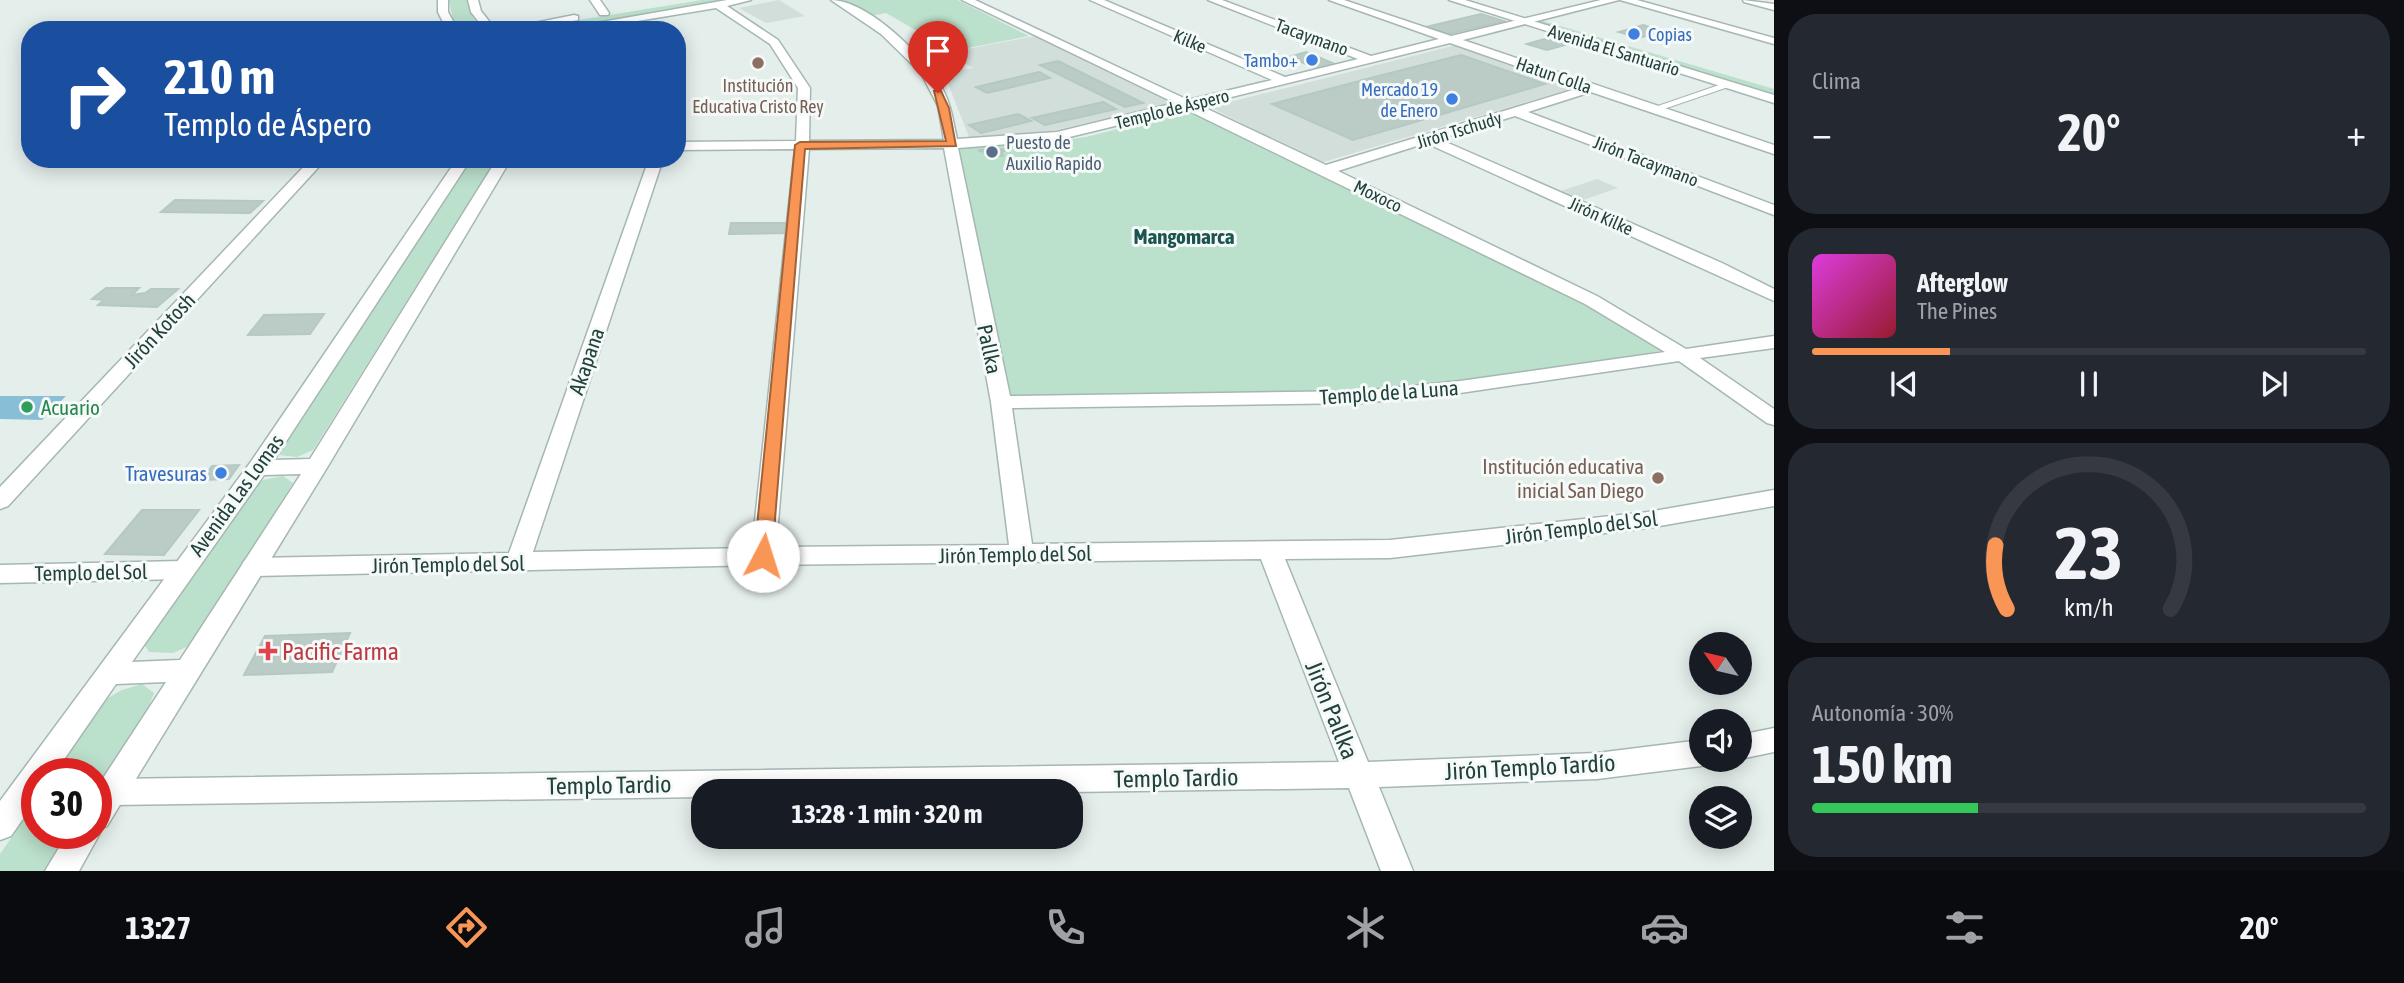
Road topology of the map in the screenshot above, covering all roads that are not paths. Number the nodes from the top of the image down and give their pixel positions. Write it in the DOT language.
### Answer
graph roads {
  1 [pos="443,0"];
  2 [pos="472,0"];
  3 [pos="596,0"];
  4 [pos="687,0"];
  5 [pos="746,0"];
  6 [pos="836,0"];
  7 [pos="967,0"];
  8 [pos="1095,0"];
  9 [pos="1213,0"];
  10 [pos="1334,0"];
  11 [pos="1454,0"];
  12 [pos="1489,0"];
  13 [pos="1614,0"];
  14 [pos="1625,0"];
  15 [pos="1748,0"];
  16 [pos="718,5"];
  17 [pos="1774,7"];
  18 [pos="604,13"];
  19 [pos="1546,17"];
  20 [pos="448,21"];
  21 [pos="484,21"];
  22 [pos="557,21"];
  23 [pos="617,21"];
  24 [pos="1526,22"];
  25 [pos="1453,40"];
  26 [pos="1774,41"];
  27 [pos="1372,60"];
  28 [pos="1285,81"];
  29 [pos="1729,85"];
  30 [pos="1774,86"];
  31 [pos="1591,88"];
  32 [pos="1774,99"];
  33 [pos="1187,104"];
  34 [pos="1654,110"];
  35 [pos="1517,112"];
  36 [pos="1427,139"];
  37 [pos="951,144"];
  38 [pos="800,145"];
  39 [pos="686,146"];
  40 [pos="1774,150"];
  41 [pos="311,168"];
  42 [pos="458,168"];
  43 [pos="499,168"];
  44 [pos="653,168"];
  45 [pos="1325,170"];
  46 [pos="1774,210"];
  47 [pos="1774,296"];
  48 [pos="1774,342"];
  49 [pos="1683,355"];
  50 [pos="1001,402"];
  51 [pos="1774,419"];
  52 [pos="317,466"];
  53 [pos="258,468"];
  54 [pos="1774,498"];
  55 [pos="0,501"];
  56 [pos="1269,549"];
  57 [pos="1022,555"];
  58 [pos="763,556"];
  59 [pos="517,563"];
  60 [pos="253,567"];
  61 [pos="182,570"];
  62 [pos="0,574"];
  63 [pos="187,671"];
  64 [pos="110,673"];
  65 [pos="1774,740"];
  66 [pos="1752,745"];
  67 [pos="1689,754"];
  68 [pos="1358,775"];
  69 [pos="112,791"];
  70 [pos="112,804"];
  71 [pos="5,810"];
  72 [pos="75,849"];
  73 [pos="61,871"];
  74 [pos="1397,871"];
  1 -- 20 [label="street"];
  2 -- 21 [label="street"];
  3 -- 18 [label="street"];
  4 -- 18 [label="street"];
  5 -- 16 [label="street"];
  6 -- 37 [label="street"];
  7 -- 33 [label="street, Moxoco"];
  8 -- 28 [label="street, Kilke"];
  9 -- 27 [label="street, Tacaymano"];
  10 -- 25 [label="street, Hatun Colla"];
  11 -- 24 [label="street, Avenida El Santuario"];
  12 -- 19 [label="street, Avenida El Santuario"];
  13 -- 19 [label="street, Templo de Áspero"];
  14 -- 26 [label="street"];
  15 -- 17 [label="street"];
  16 -- 23 [label="street"];
  16 -- 38 [label="street"];
  18 -- 22 [label="street"];
  19 -- 24 [label="street, Templo de Áspero"];
  19 -- 30 [label="street, Avenida El Santuario"];
  24 -- 25 [label="street, Templo de Áspero"];
  24 -- 29 [label="street, Avenida El Santuario"];
  25 -- 27 [label="street, Templo de Áspero"];
  25 -- 31 [label="street, Hatun Colla"];
  27 -- 28 [label="street, Templo de Áspero"];
  28 -- 33 [label="street, Templo de Áspero"];
  29 -- 32 [label="street, Avenida El Santuario"];
  29 -- 34 [label="street"];
  31 -- 34 [label="street, Hatun Colla"];
  31 -- 35 [label="street, Jirón Tschudy"];
  33 -- 37 [label="street, Templo de Áspero"];
  33 -- 45 [label="street, Moxoco"];
  34 -- 40 [label="street, Hatun Colla"];
  35 -- 36 [label="street, Jirón Tschudy"];
  35 -- 46 [label="street, Jirón Tacaymano"];
  36 -- 45 [label="street, Jirón Tschudy"];
  36 -- 47 [label="street, Jirón Kilke"];
  37 -- 38 [label="street, Templo de Áspero"];
  37 -- 50 [label="street, Pallka"];
  38 -- 39 [label="street, Templo de Áspero"];
  38 -- 58 [label="street"];
  41 -- 55 [label="street, Jirón Kotosh"];
  42 -- 53 [label="street, Avenida Las Lomas"];
  43 -- 52 [label="street"];
  44 -- 59 [label="street, Akapana"];
  45 -- 49 [label="street, Moxoco"];
  48 -- 49 [label="street, Templo de la Luna"];
  49 -- 50 [label="street, Templo de la Luna"];
  49 -- 51 [label="street, Moxoco"];
  50 -- 57 [label="street, Pallka"];
  52 -- 53 [label="street"];
  52 -- 60 [label="street"];
  53 -- 61 [label="street, Avenida Las Lomas"];
  54 -- 56 [label="street, Jirón Templo del Sol"];
  56 -- 57 [label="street, Jirón Templo del Sol"];
  56 -- 68 [label="street, Jirón Pallka"];
  57 -- 58 [label="street, Jirón Templo del Sol"];
  58 -- 59 [label="street, Jirón Templo del Sol"];
  59 -- 60 [label="street, Jirón Templo del Sol"];
  60 -- 63 [label="street"];
  61 -- 62 [label="street, Templo del Sol"];
  61 -- 64 [label="street, Avenida Las Lomas"];
  63 -- 64 [label="street"];
  63 -- 69 [label="street"];
  64 -- 71 [label="street, Avenida Las Lomas"];
  65 -- 66 [label="street"];
  67 -- 68 [label="street, Jirón Templo Tardío"];
  68 -- 70 [label="street, Templo Tardio"];
  68 -- 74 [label="street, Jirón Pallka"];
  72 -- 73 [label="street"];
}
